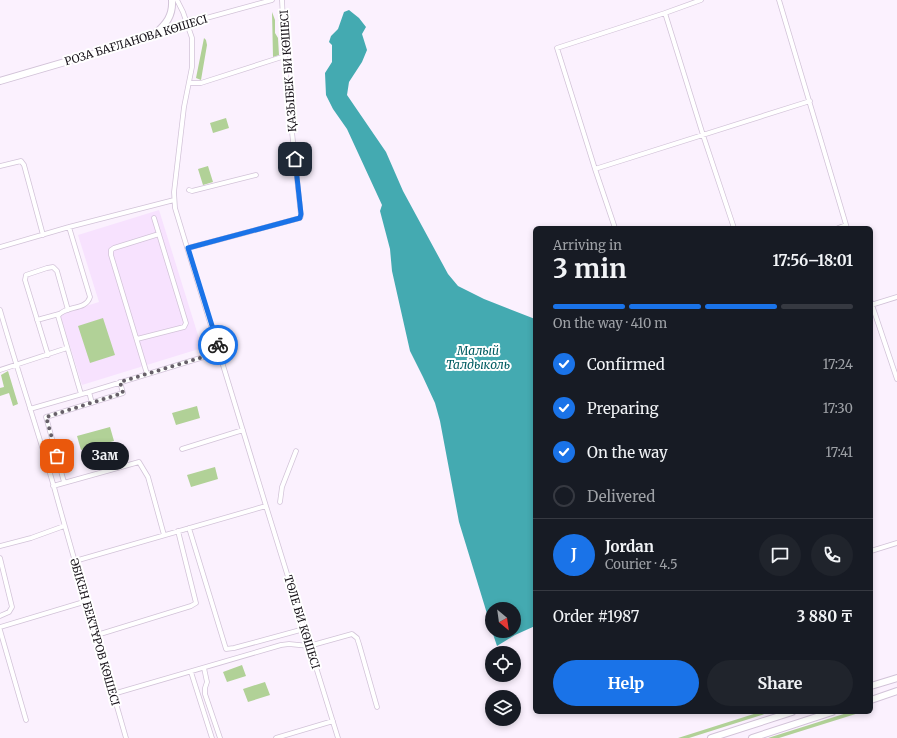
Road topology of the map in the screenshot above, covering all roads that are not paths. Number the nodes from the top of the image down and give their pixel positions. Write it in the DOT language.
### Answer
graph roads {
  1 [pos="172,0"];
  2 [pos="178,0"];
  3 [pos="272,0"];
  4 [pos="282,0"];
  5 [pos="701,0"];
  6 [pos="779,0"];
  7 [pos="665,13"];
  8 [pos="188,25"];
  9 [pos="153,36"];
  10 [pos="285,56"];
  11 [pos="0,81"];
  12 [pos="189,83"];
  13 [pos="810,101"];
  14 [pos="703,135"];
  15 [pos="0,166"];
  16 [pos="595,169"];
  17 [pos="256,175"];
  18 [pos="189,190"];
  19 [pos="174,200"];
  20 [pos="154,218"];
  21 [pos="614,226"];
  22 [pos="733,226"];
  23 [pos="846,226"];
  24 [pos="69,227"];
  25 [pos="159,234"];
  26 [pos="43,235"];
  27 [pos="0,247"];
  28 [pos="188,248"];
  29 [pos="897,297"];
  30 [pos="873,303"];
  31 [pos="0,310"];
  32 [pos="68,310"];
  33 [pos="873,310"];
  34 [pos="59,314"];
  35 [pos="1,320"];
  36 [pos="37,320"];
  37 [pos="137,340"];
  38 [pos="67,348"];
  39 [pos="220,352"];
  40 [pos="48,355"];
  41 [pos="16,365"];
  42 [pos="0,370"];
  43 [pos="147,374"];
  44 [pos="897,379"];
  45 [pos="120,382"];
  46 [pos="88,392"];
  47 [pos="81,394"];
  48 [pos="92,403"];
  49 [pos="30,409"];
  50 [pos="243,430"];
  51 [pos="182,449"];
  52 [pos="296,451"];
  53 [pos="64,482"];
  54 [pos="53,486"];
  55 [pos="280,502"];
  56 [pos="266,506"];
  57 [pos="64,526"];
  58 [pos="189,528"];
  59 [pos="178,531"];
  60 [pos="164,535"];
  61 [pos="897,543"];
  62 [pos="0,546"];
  63 [pos="873,549"];
  64 [pos="0,558"];
  65 [pos="75,561"];
  66 [pos="87,601"];
  67 [pos="0,616"];
  68 [pos="0,627"];
  69 [pos="304,629"];
  70 [pos="0,630"];
  71 [pos="97,635"];
  72 [pos="310,646"];
  73 [pos="204,668"];
  74 [pos="190,672"];
  75 [pos="897,678"];
  76 [pos="873,685"];
  77 [pos="897,691"];
  78 [pos="113,694"];
  79 [pos="873,699"];
  80 [pos="377,707"];
  81 [pos="786,714"];
  82 [pos="826,714"];
  83 [pos="26,720"];
  84 [pos="333,721"];
  85 [pos="126,738"];
  86 [pos="212,738"];
  87 [pos="220,738"];
  88 [pos="276,738"];
  89 [pos="338,738"];
  90 [pos="711,738"];
  91 [pos="752,738"];
  1 -- 9 [label="street"];
  2 -- 8 [label="street"];
  3 -- 8 [label="street, РОЗА БАҒЛАНОВА КӨШЕСІ"];
  4 -- 10 [label="street, ҚАЗЫБЕК БИ КӨШЕСІ"];
  5 -- 7 [label="street"];
  6 -- 13 [label="street"];
  7 -- 14 [label="street"];
  7 -- 16 [label="street"];
  8 -- 9 [label="street, РОЗА БАҒЛАНОВА КӨШЕСІ"];
  8 -- 12 [label="street"];
  9 -- 11 [label="street, РОЗА БАҒЛАНОВА КӨШЕСІ"];
  10 -- 12 [label="street"];
  10 -- 28 [label="street, ҚАЗЫБЕК БИ КӨШЕСІ"];
  12 -- 19 [label="street"];
  13 -- 14 [label="street"];
  13 -- 23 [label="street"];
  14 -- 16 [label="street"];
  14 -- 22 [label="street"];
  15 -- 26 [label="street"];
  16 -- 21 [label="street"];
  17 -- 18 [label="street"];
  19 -- 24 [label="street"];
  19 -- 28 [label="street, ТӨЛЕ БИ КӨШЕСІ"];
  20 -- 25 [label="street"];
  24 -- 26 [label="street"];
  24 -- 32 [label="street"];
  25 -- 37 [label="street"];
  25 -- 37 [label="street"];
  26 -- 27 [label="street"];
  28 -- 39 [label="street, ТӨЛЕ БИ КӨШЕСІ"];
  29 -- 30 [label="street"];
  31 -- 35 [label="street, ӘБІКЕН БЕКТҰРОВ КӨШЕСІ"];
  32 -- 34 [label="street"];
  32 -- 36 [label="street"];
  33 -- 44 [label="street"];
  34 -- 36 [label="street"];
  34 -- 38 [label="street"];
  35 -- 41 [label="street, ӘБІКЕН БЕКТҰРОВ КӨШЕСІ"];
  36 -- 40 [label="street"];
  37 -- 43 [label="street"];
  38 -- 40 [label="street"];
  38 -- 47 [label="street"];
  39 -- 43 [label="street"];
  39 -- 50 [label="street, ТӨЛЕ БИ КӨШЕСІ"];
  40 -- 41 [label="street"];
  41 -- 42 [label="street"];
  41 -- 49 [label="street, ӘБІКЕН БЕКТҰРОВ КӨШЕСІ"];
  43 -- 45 [label="street"];
  45 -- 46 [label="street"];
  45 -- 48 [label="street"];
  46 -- 47 [label="street"];
  46 -- 48 [label="street"];
  47 -- 49 [label="street"];
  48 -- 53 [label="street"];
  49 -- 54 [label="street, ӘБІКЕН БЕКТҰРОВ КӨШЕСІ"];
  50 -- 51 [label="street"];
  50 -- 56 [label="street, ТӨЛЕ БИ КӨШЕСІ"];
  52 -- 55 [label="street"];
  53 -- 54 [label="street"];
  53 -- 60 [label="street"];
  54 -- 57 [label="street, ӘБІКЕН БЕКТҰРОВ КӨШЕСІ"];
  56 -- 58 [label="street"];
  56 -- 69 [label="street, ТӨЛЕ БИ КӨШЕСІ"];
  57 -- 62 [label="street"];
  57 -- 65 [label="street, ӘБІКЕН БЕКТҰРОВ КӨШЕСІ"];
  58 -- 59 [label="street"];
  58 -- 69 [label="street"];
  59 -- 60 [label="street"];
  59 -- 71 [label="street"];
  60 -- 65 [label="street"];
  61 -- 63 [label="street"];
  64 -- 67 [label="street"];
  65 -- 66 [label="street, ӘБІКЕН БЕКТҰРОВ КӨШЕСІ"];
  66 -- 68 [label="street"];
  66 -- 71 [label="street, ӘБІКЕН БЕКТҰРОВ КӨШЕСІ"];
  69 -- 72 [label="street, ТӨЛЕ БИ КӨШЕСІ"];
  70 -- 83 [label="street"];
  71 -- 78 [label="street, ӘБІКЕН БЕКТҰРОВ КӨШЕСІ"];
  72 -- 73 [label="street"];
  72 -- 80 [label="street"];
  72 -- 84 [label="street, ТӨЛЕ БИ КӨШЕСІ"];
  73 -- 74 [label="street"];
  73 -- 87 [label="street"];
  74 -- 78 [label="street"];
  74 -- 86 [label="street"];
  75 -- 76 [label="street"];
  77 -- 79 [label="street"];
  78 -- 85 [label="street, ӘБІКЕН БЕКТҰРОВ КӨШЕСІ"];
  81 -- 90 [label="street"];
  82 -- 91 [label="street"];
  84 -- 88 [label="street"];
  84 -- 89 [label="street, ТӨЛЕ БИ КӨШЕСІ"];
}
